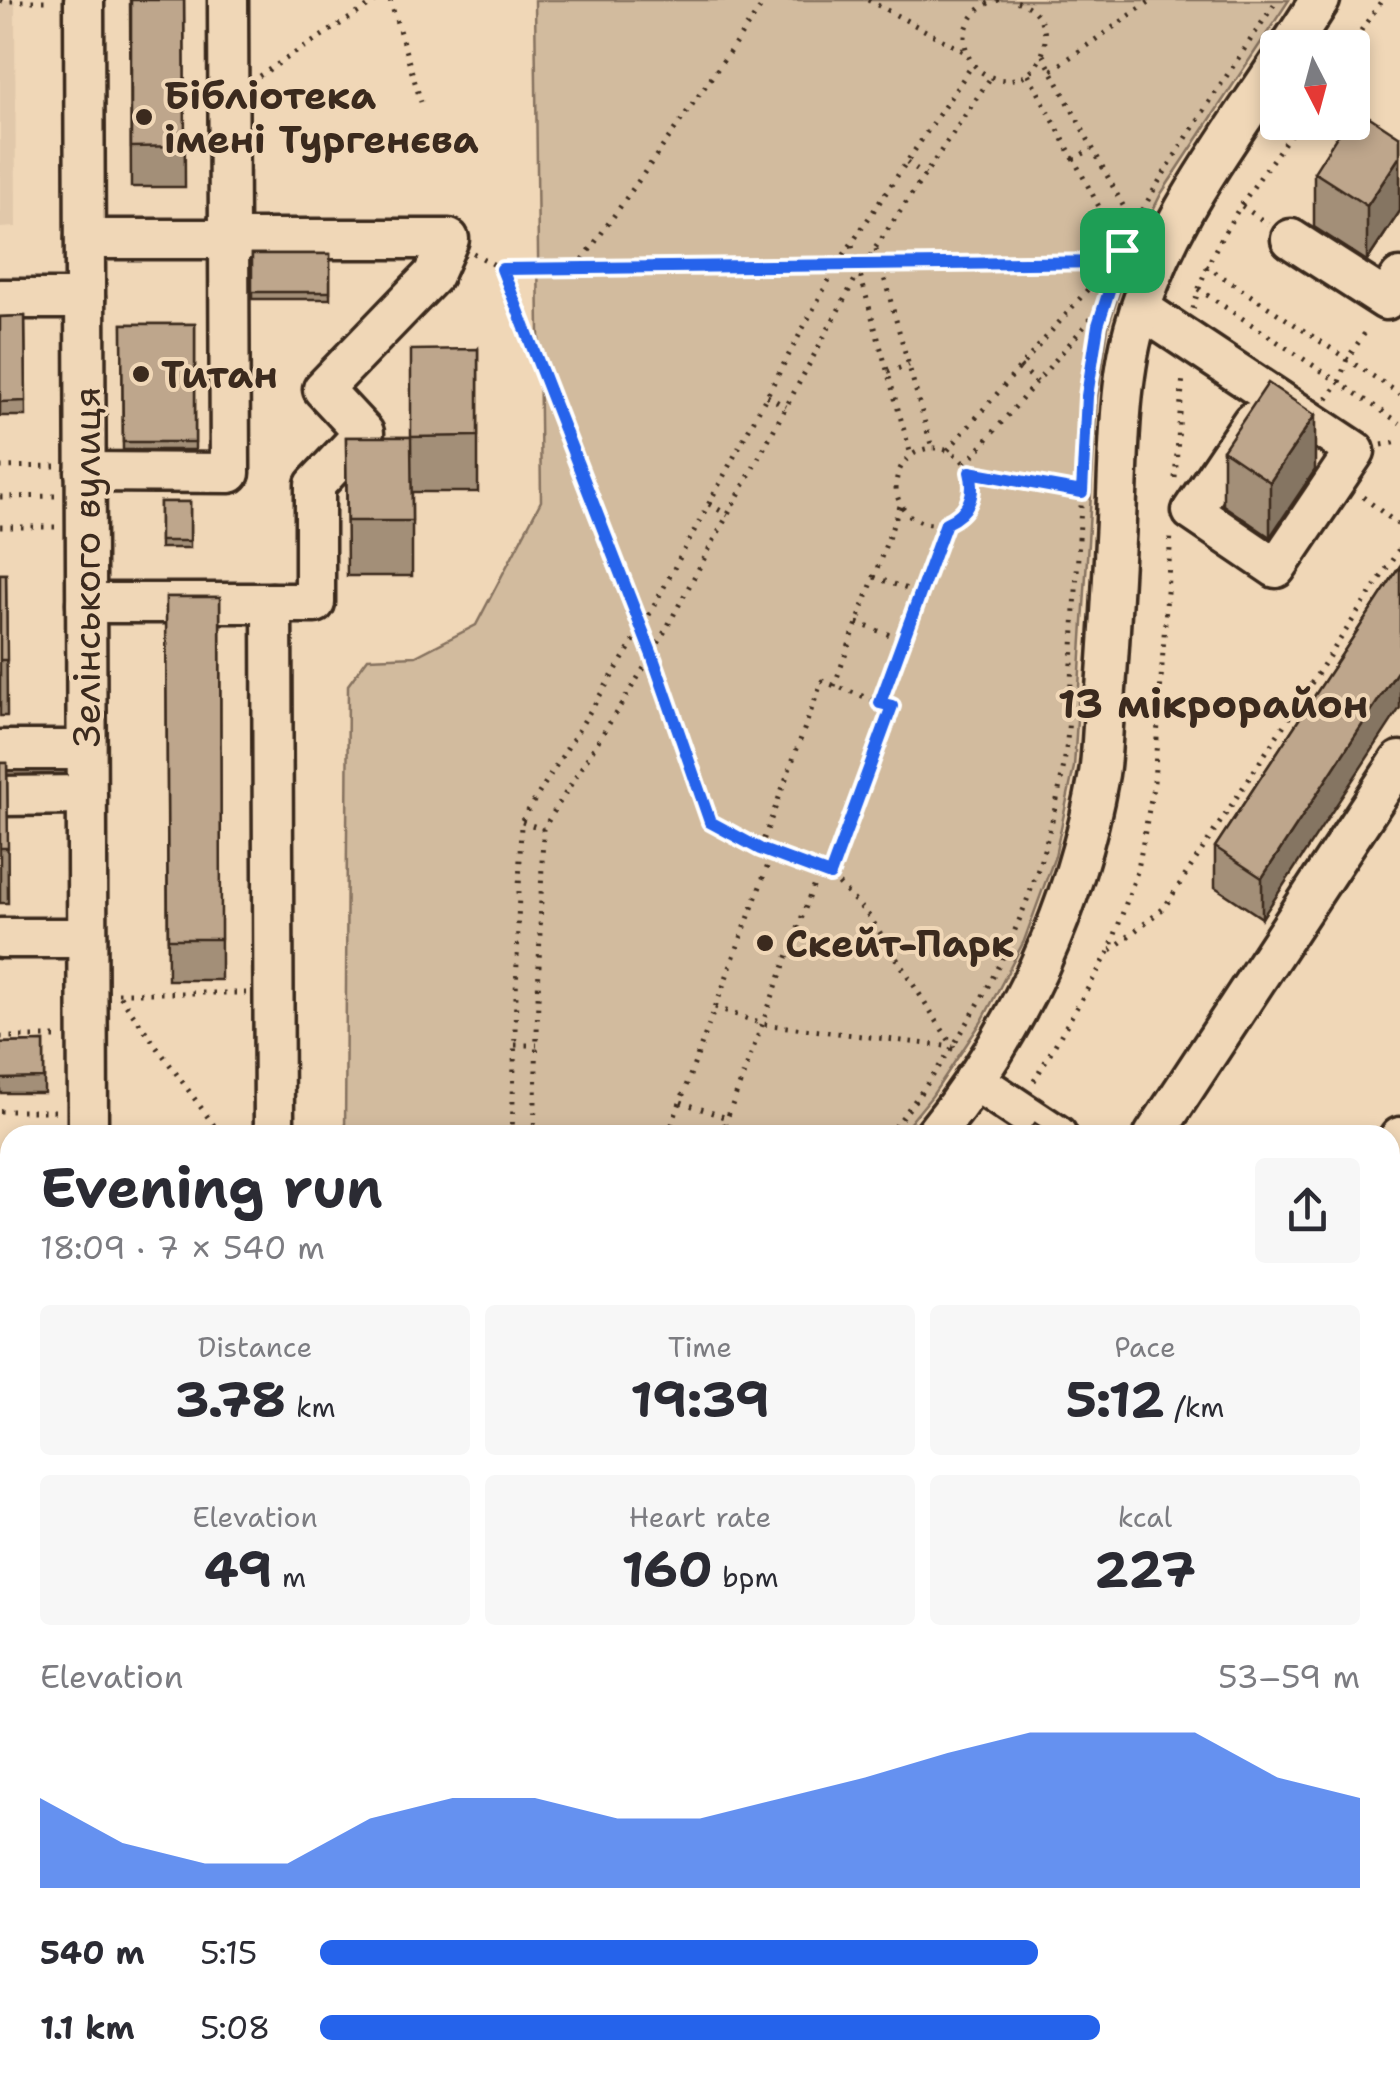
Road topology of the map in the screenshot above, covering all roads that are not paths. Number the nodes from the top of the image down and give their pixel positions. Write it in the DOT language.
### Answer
graph roads {
  1 [pos="84,0"];
  2 [pos="228,0"];
  3 [pos="1320,0"];
  4 [pos="1301,30"];
  5 [pos="1260,94"];
  6 [pos="84,239"];
  7 [pos="229,239"];
  8 [pos="1291,239"];
  9 [pos="1393,290"];
  10 [pos="85,299"];
  11 [pos="0,300"];
  12 [pos="1122,307"];
  13 [pos="1270,394"];
  14 [pos="70,469"];
  15 [pos="272,603"];
  16 [pos="86,604"];
  17 [pos="0,750"];
  18 [pos="86,750"];
  19 [pos="1400,761"];
  20 [pos="86,795"];
  21 [pos="0,796"];
  22 [pos="0,938"];
  23 [pos="87,938"];
  24 [pos="974,1080"];
  25 [pos="88,1125"];
  26 [pos="274,1125"];
  27 [pos="943,1125"];
  28 [pos="1042,1125"];
  29 [pos="1161,1125"];
  1 -- 6 [label="street, Зелінського вулиця"];
  2 -- 7 [label="street"];
  3 -- 4 [label="street"];
  5 -- 12 [label="street"];
  6 -- 7 [label="street"];
  6 -- 10 [label="street, Зелінського вулиця"];
  7 -- 14 [label="street"];
  7 -- 15 [label="street"];
  8 -- 9 [label="street"];
  10 -- 11 [label="street"];
  10 -- 14 [label="street, Зелінського вулиця"];
  12 -- 13 [label="street"];
  12 -- 24 [label="street"];
  13 -- 13 [label="street"];
  14 -- 16 [label="street, Зелінського вулиця"];
  15 -- 16 [label="street"];
  15 -- 26 [label="street"];
  16 -- 18 [label="street, Зелінського вулиця"];
  17 -- 18 [label="street"];
  18 -- 20 [label="street, Зелінського вулиця"];
  19 -- 29 [label="street"];
  20 -- 21 [label="street"];
  20 -- 23 [label="street, Зелінського вулиця"];
  22 -- 23 [label="street"];
  23 -- 25 [label="street, Зелінського вулиця"];
  24 -- 27 [label="street"];
  24 -- 28 [label="street"];
}
